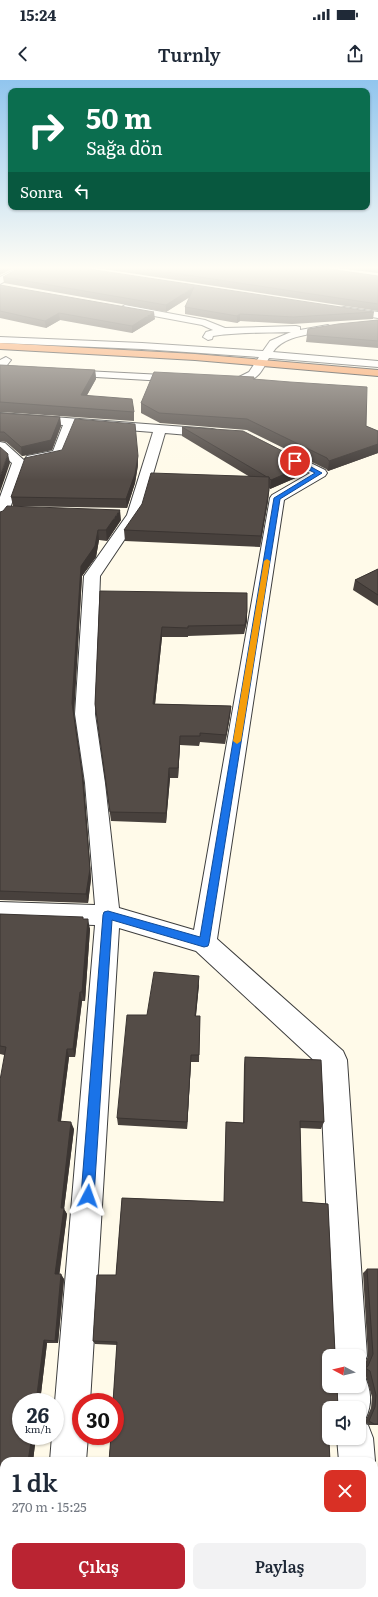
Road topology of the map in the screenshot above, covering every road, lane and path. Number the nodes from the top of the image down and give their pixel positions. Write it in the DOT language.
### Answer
graph roads {
  1 [pos="174,339"];
  2 [pos="207,339"];
  3 [pos="266,339"];
  4 [pos="284,339"];
  5 [pos="0,340"];
  6 [pos="274,343"];
  7 [pos="123,345"];
  8 [pos="0,346"];
  9 [pos="328,349"];
  10 [pos="197,354"];
  11 [pos="308,358"];
  12 [pos="263,359"];
  13 [pos="378,364"];
  14 [pos="57,367"];
  15 [pos="187,370"];
  16 [pos="216,372"];
  17 [pos="378,373"];
  18 [pos="253,374"];
  19 [pos="269,376"];
  20 [pos="0,417"];
  21 [pos="70,423"];
  22 [pos="160,429"];
  23 [pos="230,434"];
  24 [pos="0,446"];
  25 [pos="266,446"];
  26 [pos="19,462"];
  27 [pos="18,512"];
  28 [pos="1,514"];
  29 [pos="0,912"];
  30 [pos="108,915"];
  31 [pos="204,943"];
  32 [pos="350,1349"];
  33 [pos="356,1445"];
  34 [pos="68,1457"];
  35 [pos="357,1457"];
  1 -- 7 [label="street"];
  2 -- 10 [label="street"];
  3 -- 6 [label="street"];
  4 -- 6 [label="street"];
  5 -- 7 [label="street"];
  6 -- 11 [label="street"];
  6 -- 12 [label="street"];
  7 -- 10 [label="street"];
  8 -- 10 [label="highway"];
  9 -- 11 [label="street"];
  10 -- 12 [label="highway"];
  10 -- 15 [label="street"];
  11 -- 12 [label="street"];
  11 -- 13 [label="street"];
  12 -- 17 [label="highway"];
  12 -- 18 [label="street"];
  14 -- 15 [label="highway"];
  14 -- 18 [label="street"];
  16 -- 18 [label="highway"];
  18 -- 19 [label="highway"];
  20 -- 21 [label="street"];
  21 -- 22 [label="street"];
  21 -- 26 [label="street"];
  22 -- 23 [label="street"];
  22 -- 30 [label="street"];
  24 -- 26 [label="street"];
  25 -- 31 [label="street"];
  26 -- 28 [label="street"];
  27 -- 28 [label="street"];
  29 -- 30 [label="street"];
  30 -- 31 [label="street"];
  30 -- 34 [label="street"];
  31 -- 32 [label="street"];
  33 -- 35 [label="street"];
}
